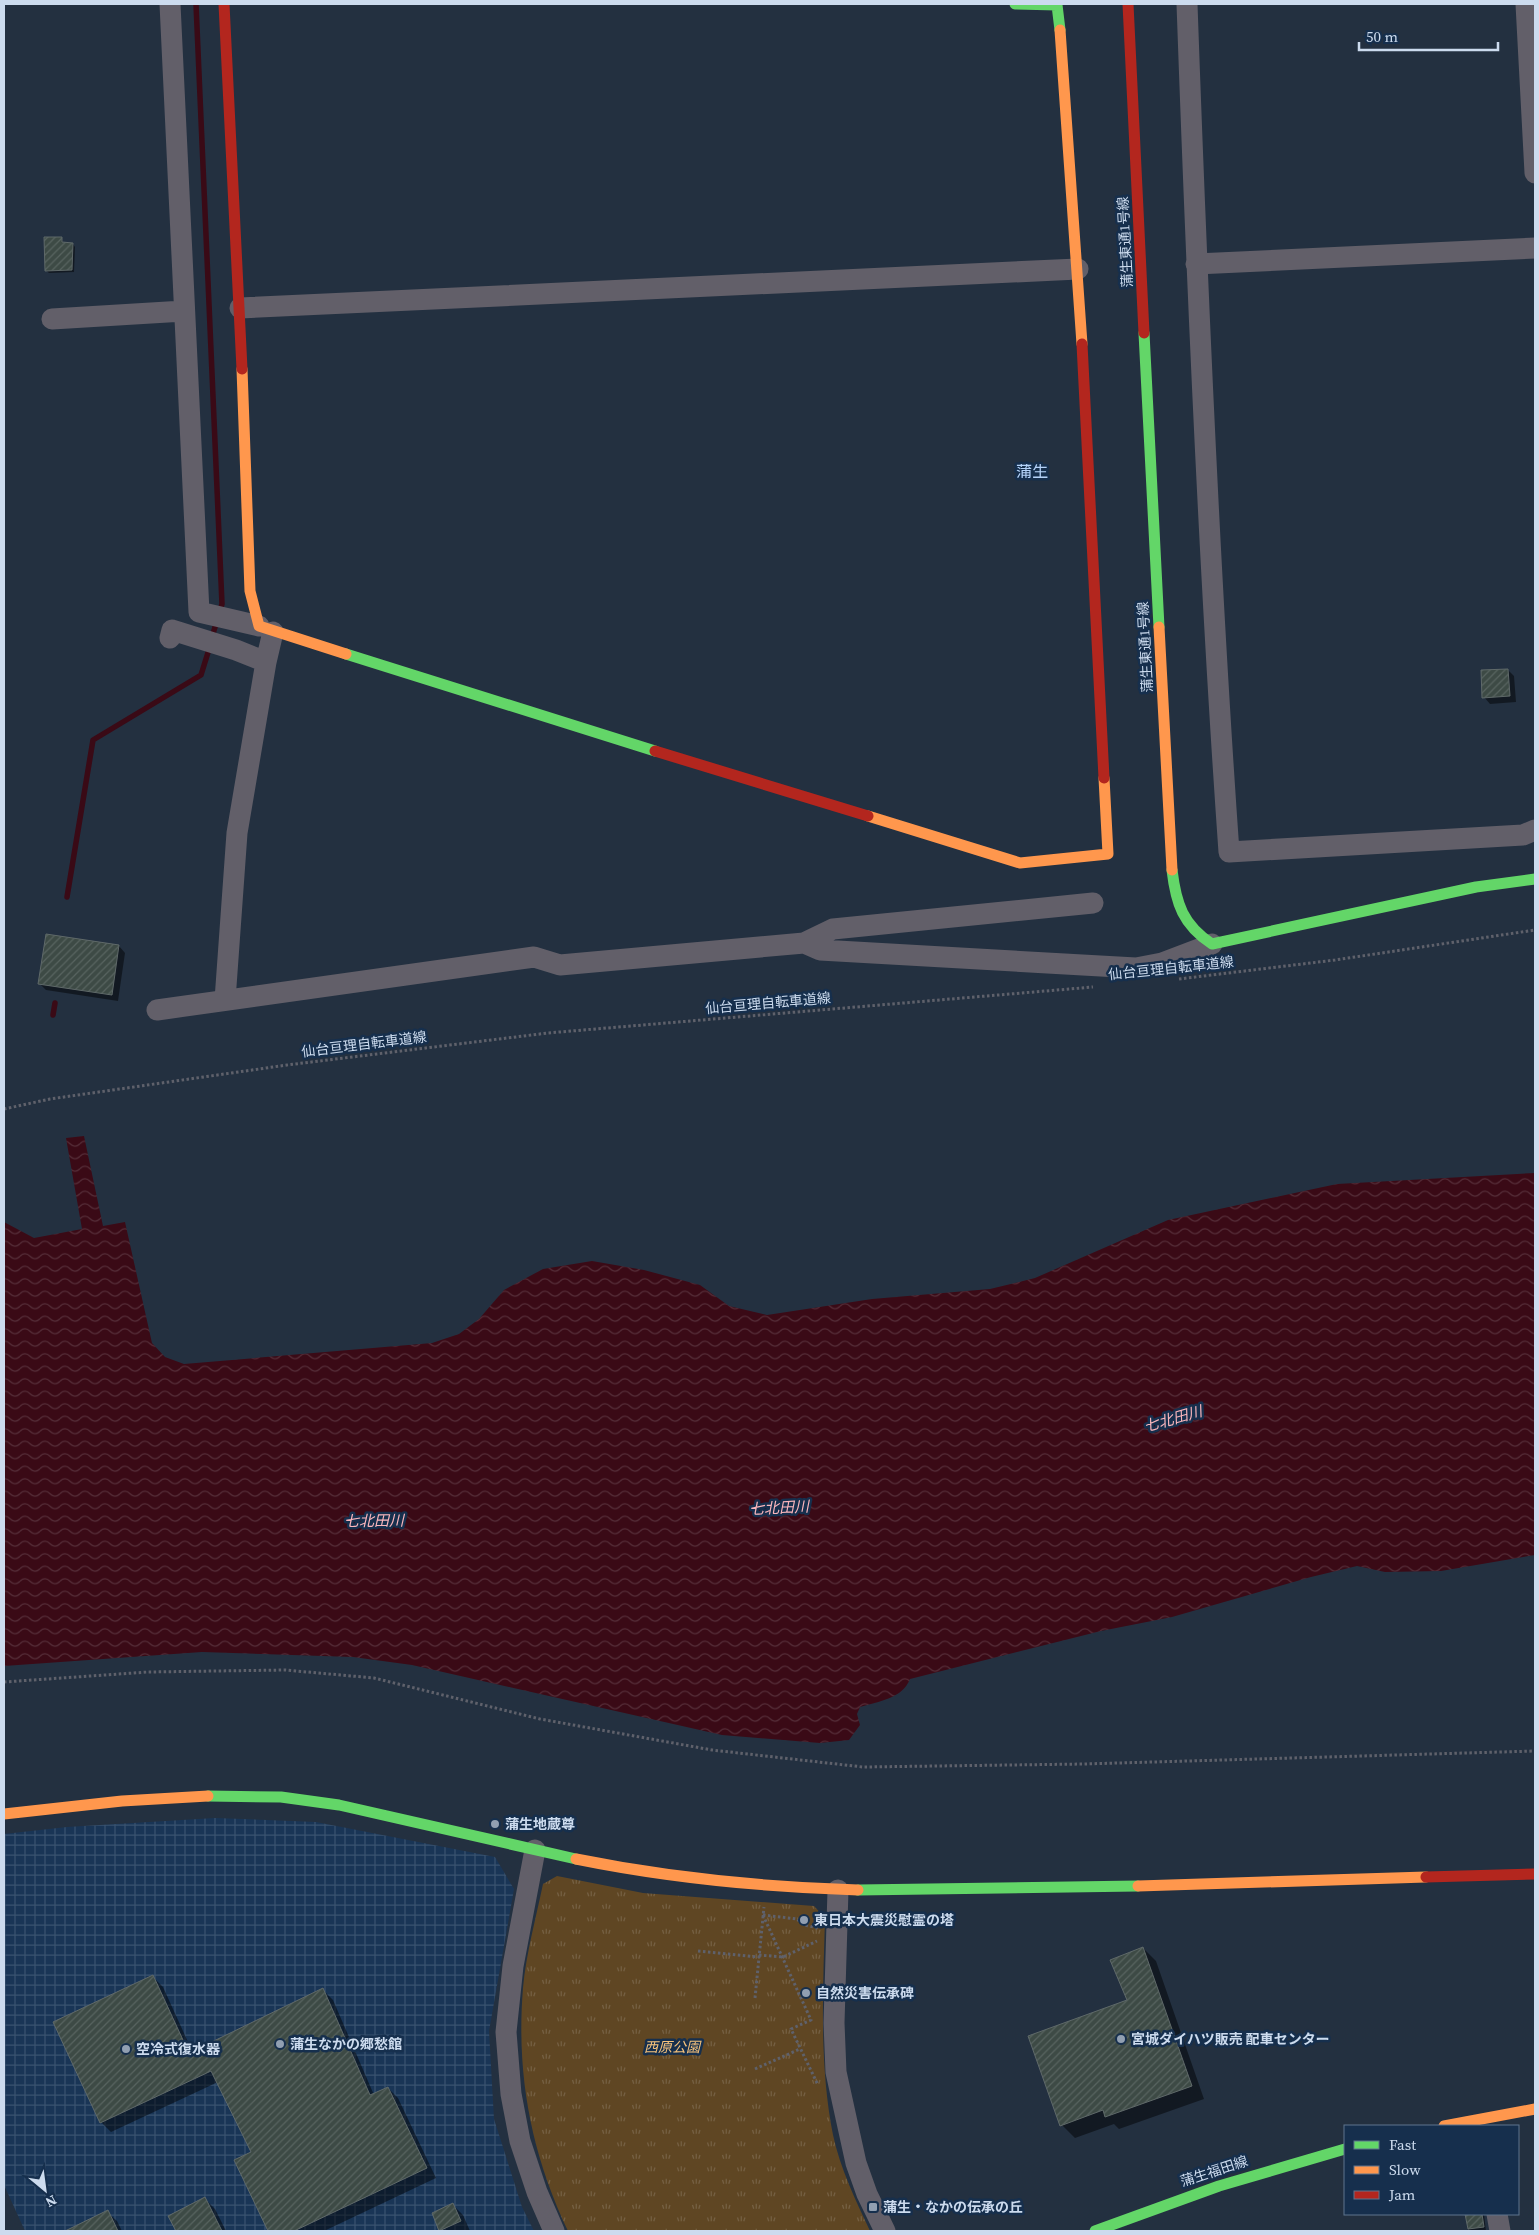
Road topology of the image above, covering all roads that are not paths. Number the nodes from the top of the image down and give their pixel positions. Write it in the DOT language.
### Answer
graph roads {
  1 [pos="170,4"];
  2 [pos="224,4"];
  3 [pos="1015,4"];
  4 [pos="1128,4"];
  5 [pos="1187,4"];
  6 [pos="1526,4"];
  7 [pos="1535,173"];
  8 [pos="1535,248"];
  9 [pos="1196,264"];
  10 [pos="1078,269"];
  11 [pos="240,308"];
  12 [pos="184,311"];
  13 [pos="52,319"];
  14 [pos="179,637"];
  15 [pos="263,639"];
  16 [pos="1535,830"];
  17 [pos="1535,879"];
  18 [pos="1093,903"];
  19 [pos="804,943"];
  20 [pos="1212,944"];
  21 [pos="225,1000"];
  22 [pos="157,1010"];
  23 [pos="4,1814"];
  24 [pos="535,1850"];
  25 [pos="1535,1874"];
  26 [pos="838,1890"];
  27 [pos="1535,2109"];
  28 [pos="1482,2122"];
  29 [pos="1454,2125"];
  30 [pos="1344,2149"];
  31 [pos="1497,2215"];
  32 [pos="554,2231"];
  33 [pos="885,2231"];
  34 [pos="1095,2231"];
  35 [pos="1500,2231"];
  1 -- 12 [label="street"];
  2 -- 11 [label="street"];
  3 -- 10 [label="street"];
  4 -- 20 [label="street, 蒲生東通1号線"];
  5 -- 9 [label="street"];
  6 -- 7 [label="street"];
  8 -- 9 [label="street"];
  9 -- 16 [label="street"];
  10 -- 11 [label="street"];
  10 -- 15 [label="street"];
  11 -- 15 [label="street"];
  12 -- 13 [label="street"];
  12 -- 15 [label="street"];
  14 -- 15 [label="street"];
  15 -- 21 [label="street"];
  17 -- 20 [label="street"];
  18 -- 19 [label="street"];
  19 -- 20 [label="street"];
  19 -- 21 [label="street"];
  21 -- 22 [label="street"];
  23 -- 24 [label="street"];
  24 -- 26 [label="street"];
  24 -- 32 [label="street"];
  25 -- 26 [label="street"];
  26 -- 33 [label="street"];
  27 -- 28 [label="street"];
  28 -- 29 [label="street"];
  30 -- 34 [label="street, 蒲生福田線"];
  31 -- 35 [label="street"];
}
